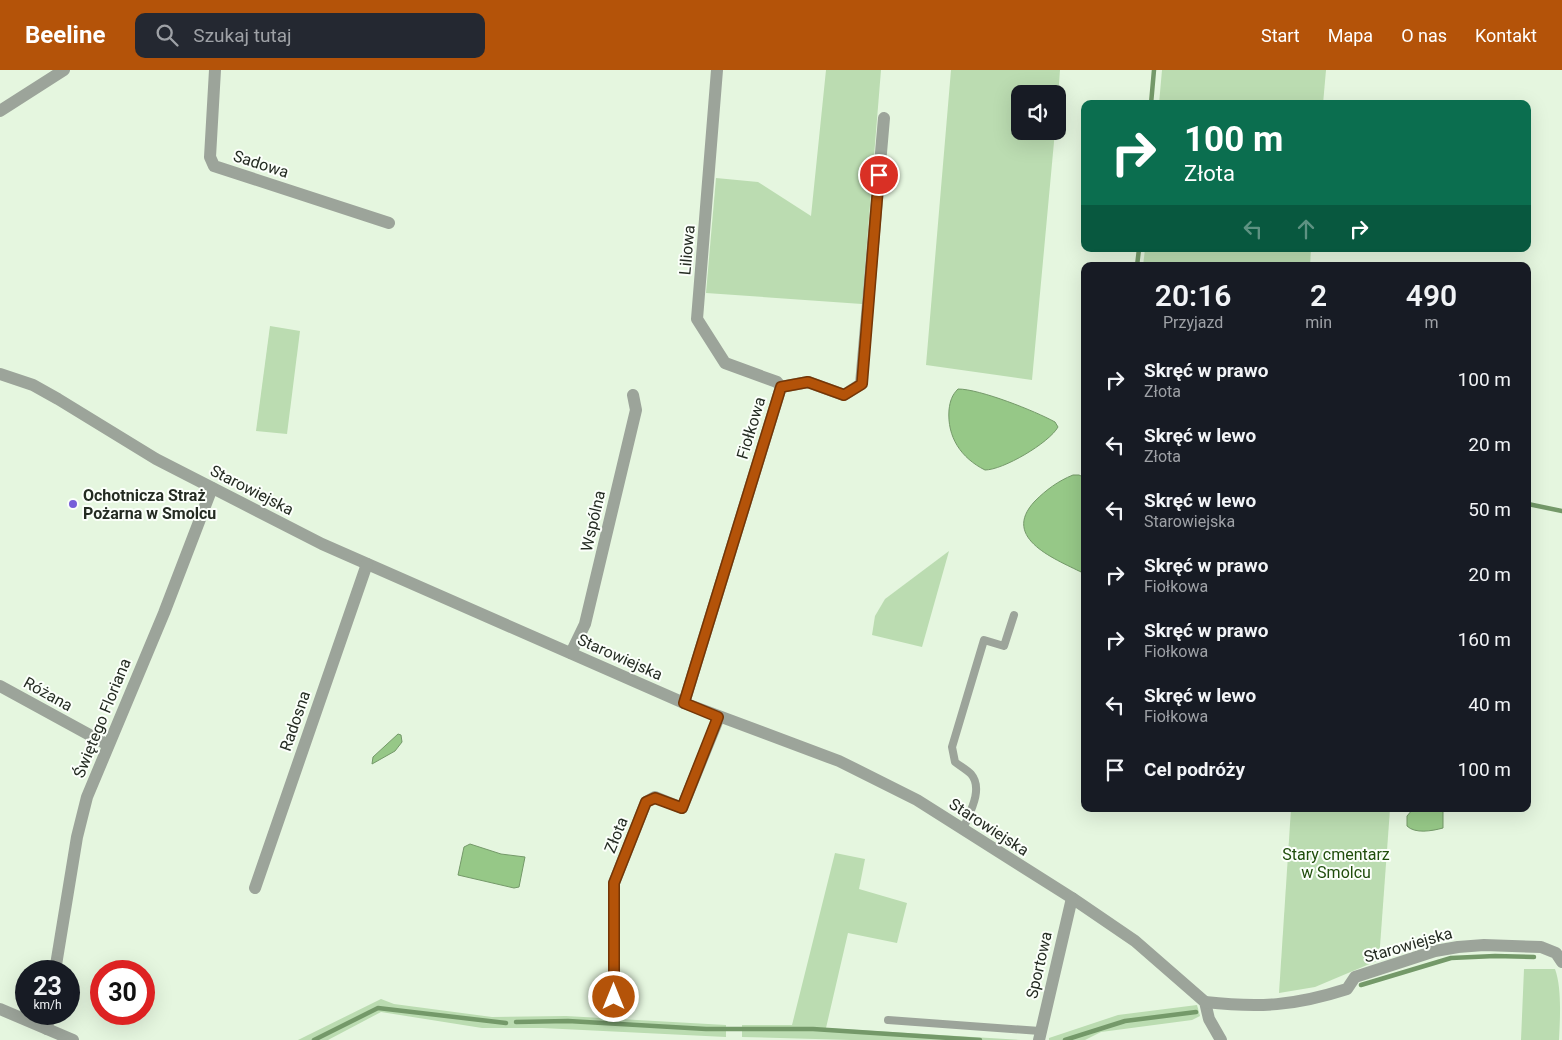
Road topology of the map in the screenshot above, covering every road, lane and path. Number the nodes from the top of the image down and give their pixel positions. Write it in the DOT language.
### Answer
graph roads {
  1 [pos="64,70"];
  2 [pos="215,70"];
  3 [pos="716,70"];
  4 [pos="0,112"];
  5 [pos="884,118"];
  6 [pos="389,223"];
  7 [pos="0,374"];
  8 [pos="781,387"];
  9 [pos="633,395"];
  10 [pos="212,488"];
  11 [pos="367,564"];
  12 [pos="1014,615"];
  13 [pos="571,653"];
  14 [pos="0,686"];
  15 [pos="684,703"];
  16 [pos="718,717"];
  17 [pos="108,745"];
  18 [pos="963,829"];
  19 [pos="255,888"];
  20 [pos="1072,898"];
  21 [pos="57,960"];
  22 [pos="1562,962"];
  23 [pos="1204,1002"];
  24 [pos="0,1009"];
  25 [pos="614,1016"];
  26 [pos="888,1020"];
  27 [pos="48,1025"];
  28 [pos="47,1029"];
  29 [pos="1040,1036"];
  30 [pos="73,1040"];
  31 [pos="1221,1040"];
  1 -- 4 [label="street"];
  2 -- 6 [label="street, Sadowa"];
  3 -- 8 [label="street, Liliowa"];
  5 -- 8 [label="street, Fiołkowa"];
  7 -- 10 [label="street, Starowiejska"];
  8 -- 15 [label="street, Fiołkowa"];
  9 -- 13 [label="street, Wspólna"];
  10 -- 11 [label="street, Starowiejska"];
  10 -- 17 [label="street, Świętego Floriana"];
  11 -- 13 [label="street, Starowiejska"];
  11 -- 19 [label="street, Radosna"];
  12 -- 18 [label="lane"];
  13 -- 15 [label="street, Starowiejska"];
  14 -- 17 [label="street, Różana"];
  15 -- 16 [label="street, Starowiejska"];
  16 -- 18 [label="street, Starowiejska"];
  16 -- 25 [label="street, Złota"];
  17 -- 21 [label="street, Świętego Floriana"];
  18 -- 20 [label="street, Starowiejska"];
  20 -- 23 [label="street, Starowiejska"];
  20 -- 29 [label="street, Sportowa"];
  22 -- 23 [label="street, Starowiejska"];
  23 -- 31 [label="street, Starowiejska"];
  24 -- 28 [label="street"];
  26 -- 29 [label="lane"];
  27 -- 28 [label="street"];
  28 -- 30 [label="street"];
}
